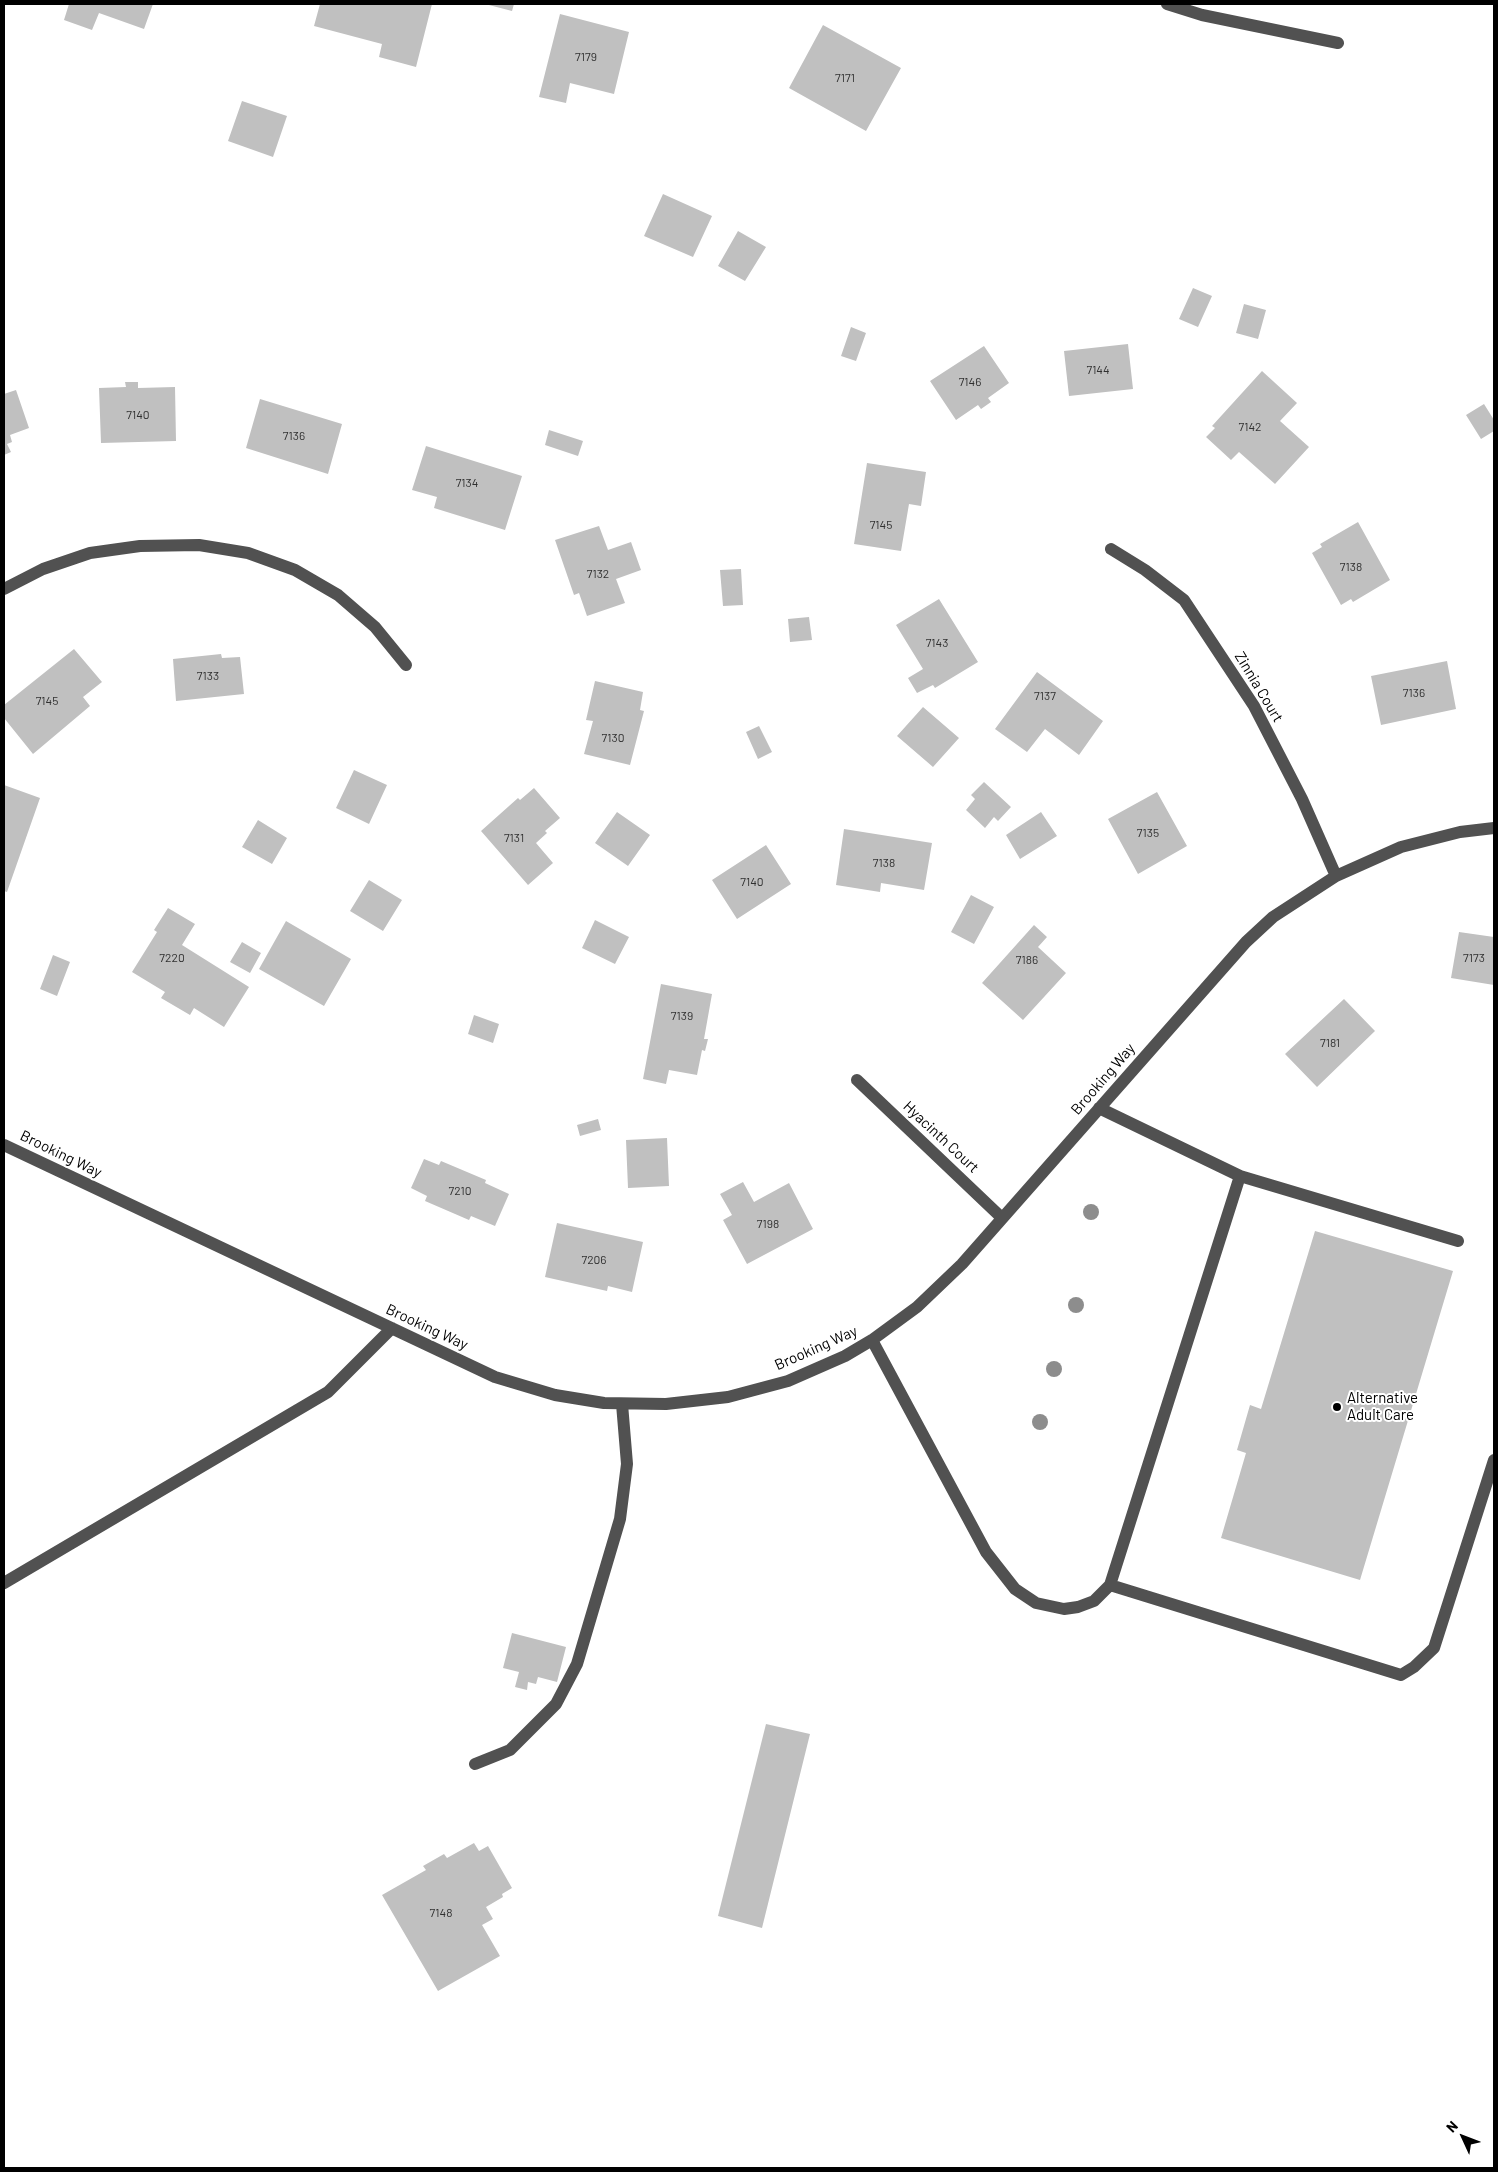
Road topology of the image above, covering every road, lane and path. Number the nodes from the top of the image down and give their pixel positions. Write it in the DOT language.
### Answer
graph roads {
  1 [pos="1167,4"];
  2 [pos="1338,43"];
  3 [pos="1111,549"];
  4 [pos="4,589"];
  5 [pos="406,665"];
  6 [pos="1494,828"];
  7 [pos="1336,876"];
  8 [pos="857,1080"];
  9 [pos="1099,1108"];
  10 [pos="4,1144"];
  11 [pos="1240,1176"];
  12 [pos="1002,1218"];
  13 [pos="1458,1242"];
  14 [pos="392,1328"];
  15 [pos="872,1340"];
  16 [pos="622,1404"];
  17 [pos="1494,1460"];
  18 [pos="4,1583"];
  19 [pos="1110,1585"];
  20 [pos="476,1764"];
  1 -- 2 [label="street"];
  3 -- 7 [label="street, Zinnia Court"];
  4 -- 5 [label="street"];
  6 -- 7 [label="street, Brooking Way"];
  7 -- 9 [label="street, Brooking Way"];
  8 -- 12 [label="street, Hyacinth Court"];
  9 -- 11 [label="street"];
  9 -- 12 [label="street, Brooking Way"];
  10 -- 14 [label="street, Brooking Way"];
  11 -- 13 [label="street"];
  11 -- 19 [label="street"];
  12 -- 15 [label="street, Brooking Way"];
  14 -- 16 [label="street, Brooking Way"];
  14 -- 18 [label="street"];
  15 -- 16 [label="street, Brooking Way"];
  15 -- 19 [label="street"];
  16 -- 20 [label="street"];
  17 -- 19 [label="street"];
}
